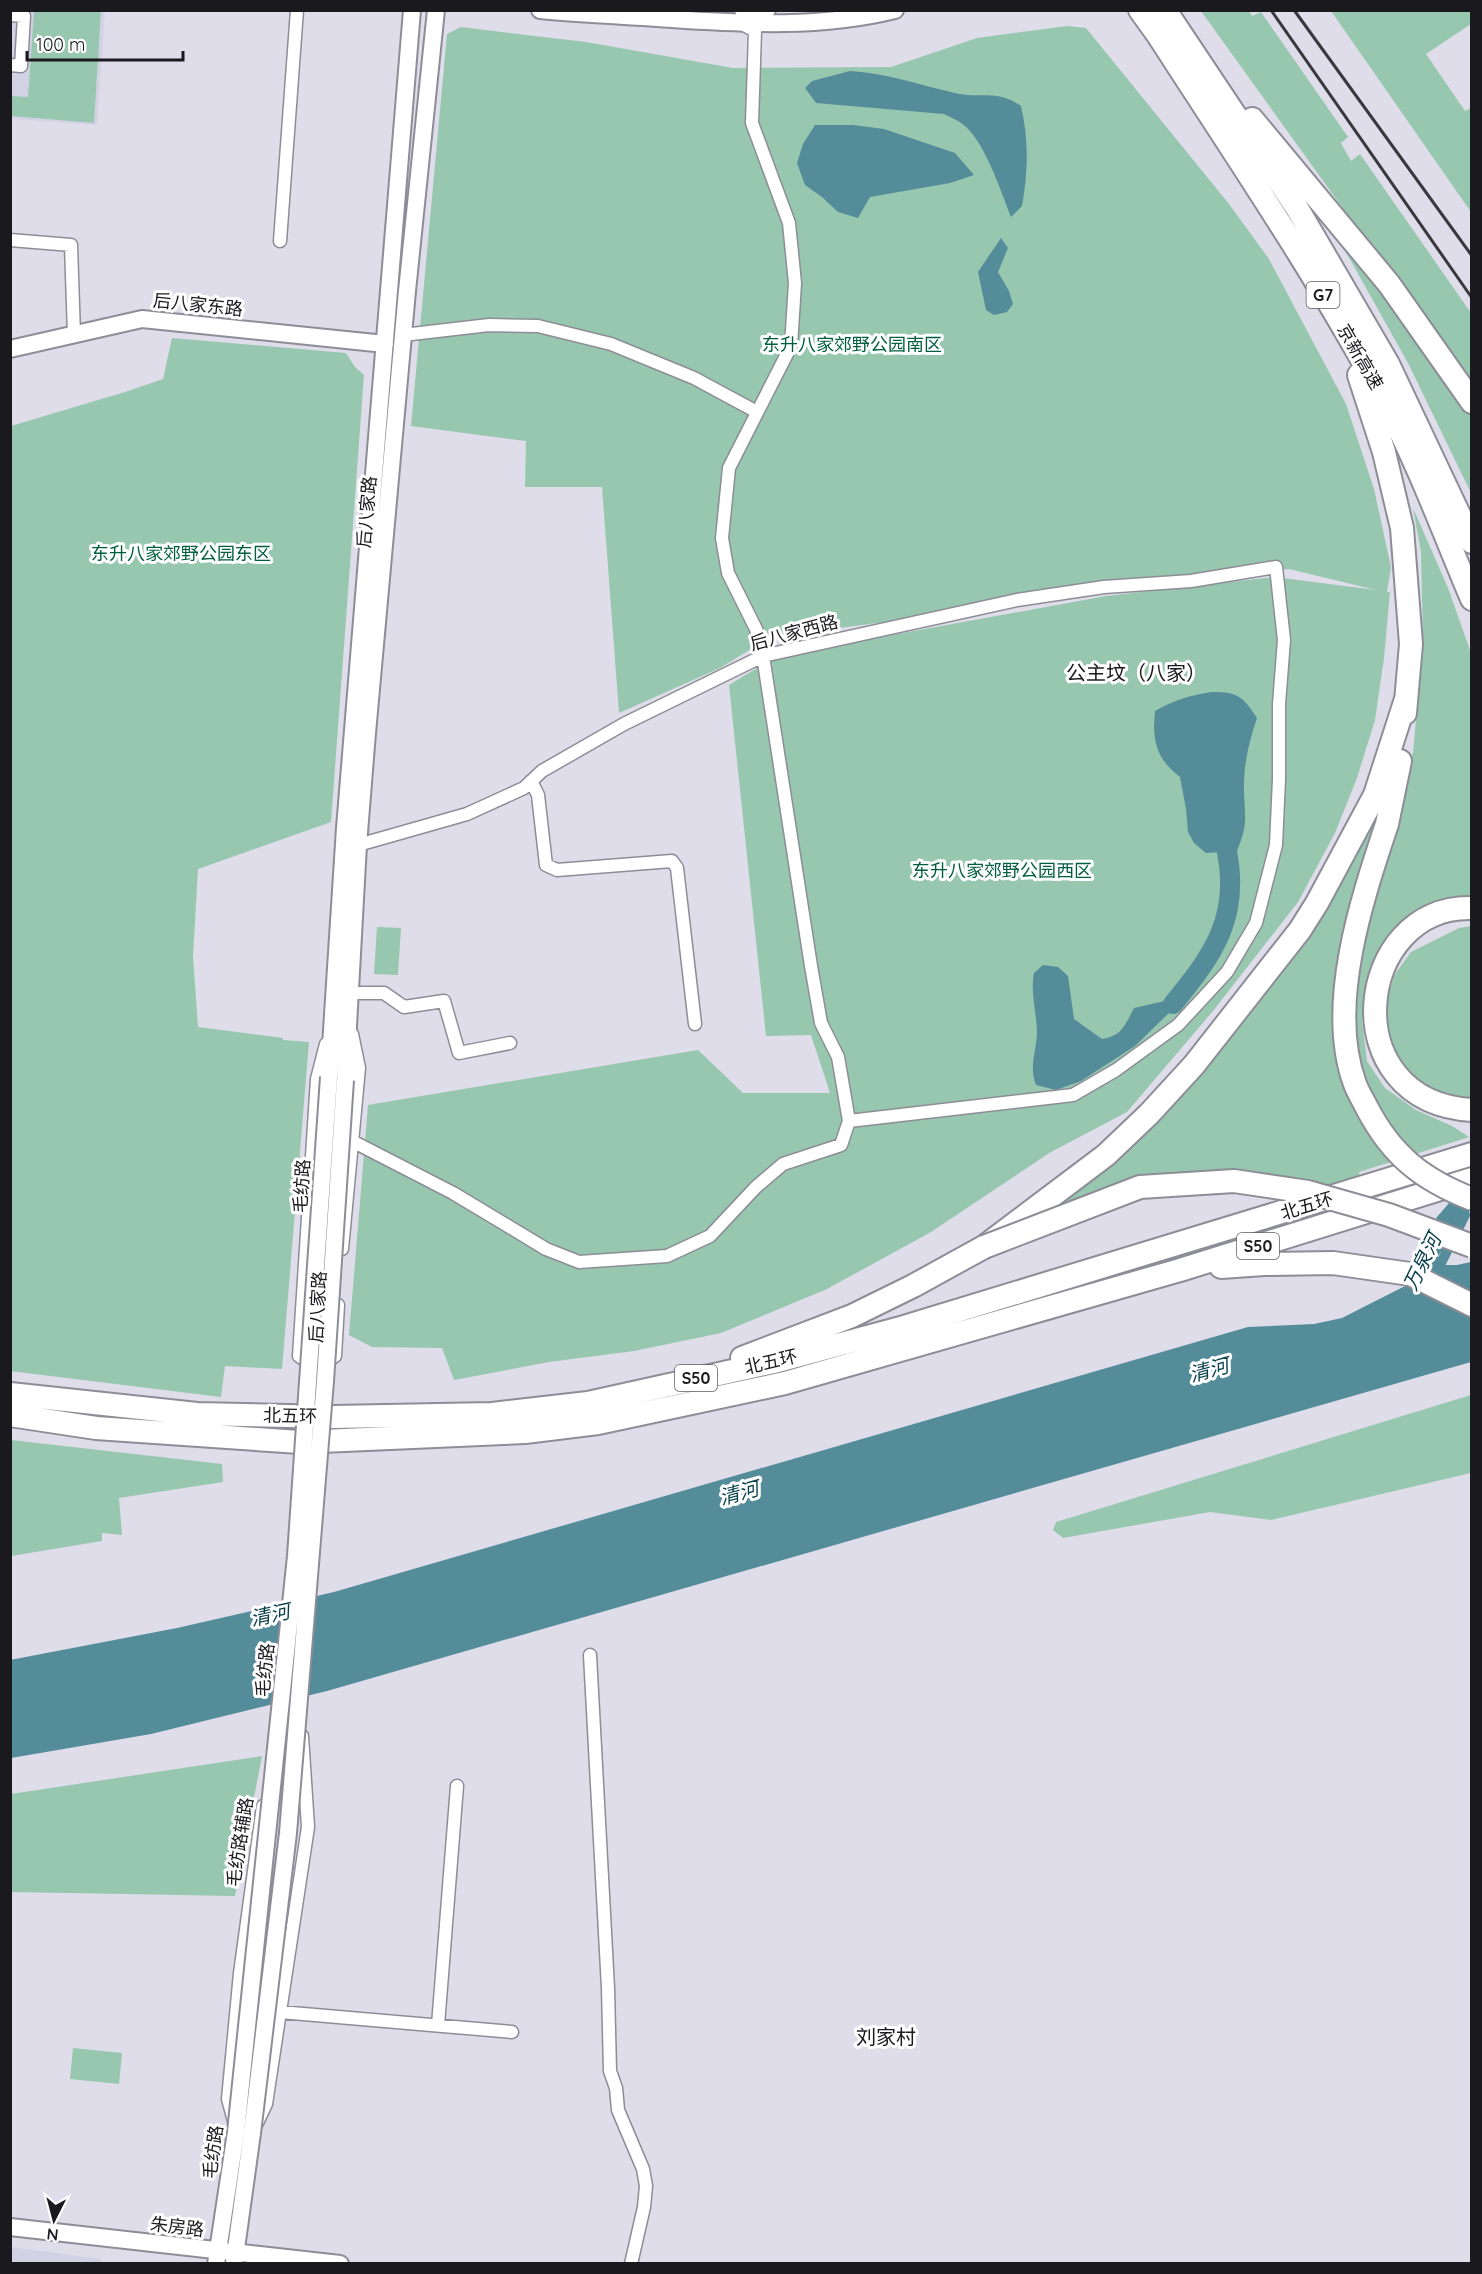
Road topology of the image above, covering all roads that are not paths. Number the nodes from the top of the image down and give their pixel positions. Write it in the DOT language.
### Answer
graph roads {
  1 [pos="297,10"];
  2 [pos="412,10"];
  3 [pos="436,10"];
  4 [pos="540,10"];
  5 [pos="767,10"];
  6 [pos="895,10"];
  7 [pos="1140,10"];
  8 [pos="1165,10"];
  9 [pos="10,15"];
  10 [pos="741,16"];
  11 [pos="1185,39"];
  12 [pos="10,65"];
  13 [pos="10,240"];
  14 [pos="280,242"];
  15 [pos="1343,327"];
  16 [pos="74,335"];
  17 [pos="403,335"];
  18 [pos="385,344"];
  19 [pos="10,348"];
  20 [pos="1472,402"];
  21 [pos="757,412"];
  22 [pos="1472,542"];
  23 [pos="1472,599"];
  24 [pos="763,656"];
  25 [pos="1406,699"];
  26 [pos="531,781"];
  27 [pos="358,845"];
  28 [pos="1472,908"];
  29 [pos="350,993"];
  30 [pos="341,1016"];
  31 [pos="695,1024"];
  32 [pos="510,1043"];
  33 [pos="337,1079"];
  34 [pos="1472,1110"];
  35 [pos="849,1121"];
  36 [pos="352,1141"];
  37 [pos="1472,1154"];
  38 [pos="1472,1179"];
  39 [pos="1472,1200"];
  40 [pos="1472,1246"];
  41 [pos="984,1247"];
  42 [pos="1180,1270"];
  43 [pos="1472,1305"];
  44 [pos="676,1383"];
  45 [pos="10,1394"];
  46 [pos="10,1414"];
  47 [pos="303,1560"];
  48 [pos="590,1654"];
  49 [pos="302,1734"];
  50 [pos="457,1786"];
  51 [pos="280,2012"];
  52 [pos="438,2025"];
  53 [pos="512,2032"];
  54 [pos="244,2132"];
  55 [pos="10,2227"];
  56 [pos="217,2257"];
  57 [pos="234,2258"];
  58 [pos="340,2264"];
  59 [pos="631,2264"];
  1 -- 14 [label="street"];
  2 -- 18 [label="main road, 后八家路"];
  3 -- 17 [label="main road, 后八家路"];
  4 -- 10 [label="main road"];
  5 -- 10 [label="main road"];
  6 -- 10 [label="main road"];
  7 -- 15 [label="highway, 京新高速 / G7"];
  8 -- 11 [label="highway, 京新高速 / G7"];
  9 -- 12 [label="street"];
  10 -- 21 [label="street"];
  11 -- 20 [label="highway"];
  11 -- 22 [label="highway, 京新高速 / G7"];
  13 -- 16 [label="street"];
  15 -- 23 [label="highway, 京新高速 / G7"];
  15 -- 25 [label="highway"];
  16 -- 18 [label="main road, 后八家东路"];
  16 -- 19 [label="main road, 后八家东路"];
  17 -- 21 [label="street"];
  17 -- 27 [label="main road, 后八家路"];
  18 -- 30 [label="main road, 后八家路"];
  21 -- 24 [label="street"];
  24 -- 26 [label="street, 后八家西路"];
  24 -- 35 [label="street"];
  24 -- 35 [label="street, 后八家西路"];
  25 -- 39 [label="highway, bridge"];
  25 -- 41 [label="highway, bridge"];
  26 -- 27 [label="street, 后八家西路"];
  26 -- 31 [label="street"];
  27 -- 29 [label="main road, 后八家路"];
  28 -- 34 [label="highway"];
  29 -- 30 [label="main road, 后八家路"];
  29 -- 32 [label="street"];
  30 -- 33 [label="main road, 后八家路"];
  30 -- 36 [label="street, 后八家路"];
  30 -- 36 [label="street, 后八家路"];
  33 -- 54 [label="main road, 毛纺路, bridge"];
  35 -- 36 [label="street"];
  37 -- 44 [label="highway, 北五环 / S50"];
  38 -- 42 [label="highway, 北五环 / S50, bridge"];
  40 -- 41 [label="highway, bridge"];
  41 -- 44 [label="highway"];
  42 -- 43 [label="highway"];
  42 -- 46 [label="highway, 北五环 / S50"];
  44 -- 45 [label="highway, 北五环 / S50"];
  47 -- 54 [label="street, 毛纺路辅路"];
  48 -- 59 [label="street"];
  49 -- 51 [label="street"];
  50 -- 52 [label="street"];
  51 -- 52 [label="street"];
  51 -- 54 [label="street"];
  52 -- 53 [label="street"];
  54 -- 56 [label="main road, 毛纺路"];
  54 -- 57 [label="main road"];
  55 -- 56 [label="main road, 朱房路"];
  56 -- 57 [label="main road, 朱房路"];
  57 -- 58 [label="main road, 朱房路"];
}
